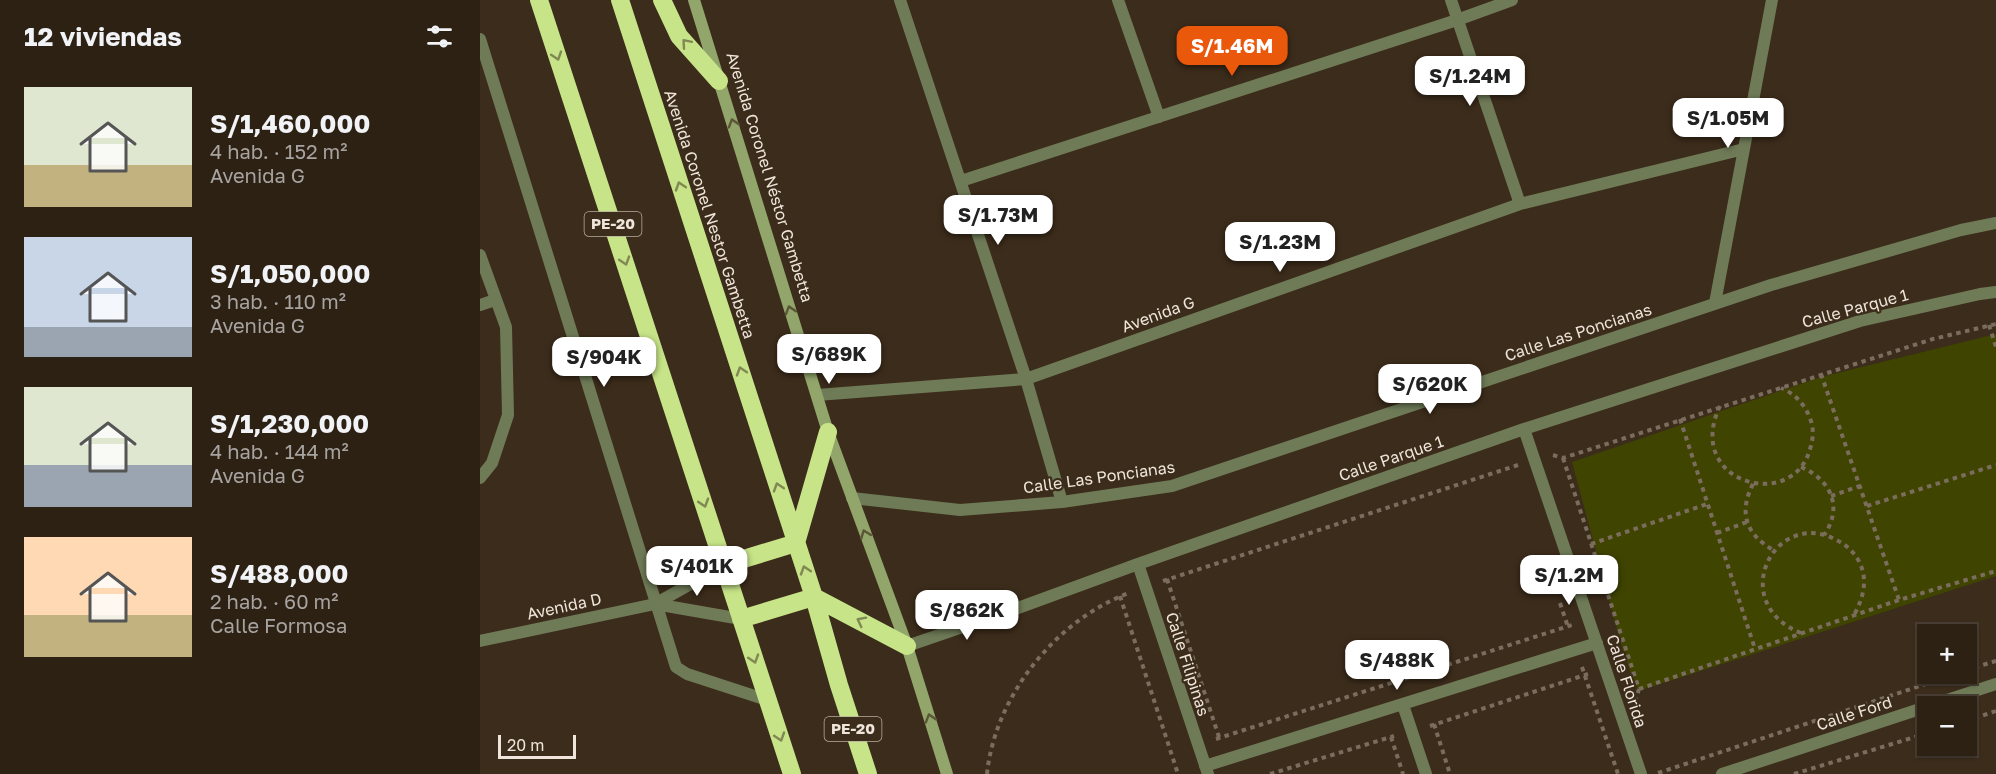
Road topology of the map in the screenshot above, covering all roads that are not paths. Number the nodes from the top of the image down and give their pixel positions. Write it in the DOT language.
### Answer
graph roads {
  1 [pos="539,0"];
  2 [pos="620,0"];
  3 [pos="662,0"];
  4 [pos="694,0"];
  5 [pos="900,0"];
  6 [pos="1118,0"];
  7 [pos="1451,0"];
  8 [pos="1512,0"];
  9 [pos="1772,0"];
  10 [pos="1457,20"];
  11 [pos="480,39"];
  12 [pos="719,81"];
  13 [pos="1159,117"];
  14 [pos="1744,149"];
  15 [pos="961,181"];
  16 [pos="1520,204"];
  17 [pos="1996,223"];
  18 [pos="480,255"];
  19 [pos="1996,292"];
  20 [pos="495,300"];
  21 [pos="1715,303"];
  22 [pos="480,305"];
  23 [pos="1026,379"];
  24 [pos="817,395"];
  25 [pos="1524,429"];
  26 [pos="828,432"];
  27 [pos="480,478"];
  28 [pos="852,498"];
  29 [pos="1062,502"];
  30 [pos="796,543"];
  31 [pos="1138,564"];
  32 [pos="724,565"];
  33 [pos="814,597"];
  34 [pos="656,604"];
  35 [pos="741,619"];
  36 [pos="480,641"];
  37 [pos="1597,643"];
  38 [pos="907,646"];
  39 [pos="1996,684"];
  40 [pos="767,700"];
  41 [pos="1403,705"];
  42 [pos="1207,770"];
  43 [pos="792,774"];
  44 [pos="868,774"];
  45 [pos="947,774"];
  46 [pos="1426,774"];
  47 [pos="1641,774"];
  48 [pos="1722,774"];
  1 -- 32 [label="highway, PE-20, one-way"];
  30 -- 2 [label="highway, Avenida Coronel Nestor Gambetta / PE-20, one-way"];
  12 -- 3 [label="highway, one-way"];
  4 -- 12 [label="street, Avenida Coronel Néstor Gambetta"];
  5 -- 15 [label="street"];
  6 -- 13 [label="street"];
  7 -- 10 [label="street"];
  8 -- 10 [label="street"];
  9 -- 14 [label="street"];
  10 -- 13 [label="street"];
  10 -- 16 [label="street"];
  11 -- 34 [label="street"];
  24 -- 12 [label="street, Avenida Coronel Néstor Gambetta, one-way"];
  13 -- 15 [label="street"];
  14 -- 16 [label="street, Avenida G"];
  14 -- 21 [label="street"];
  15 -- 23 [label="street"];
  16 -- 23 [label="street, Avenida G"];
  17 -- 21 [label="street, Calle Las Poncianas"];
  18 -- 20 [label="street"];
  19 -- 25 [label="street, Calle Parque 1"];
  20 -- 22 [label="street"];
  20 -- 27 [label="street"];
  21 -- 29 [label="street, Calle Las Poncianas"];
  23 -- 24 [label="street, Avenida G"];
  23 -- 29 [label="street"];
  24 -- 26 [label="street, Avenida Coronel Néstor Gambetta"];
  25 -- 31 [label="street, Calle Parque 1"];
  25 -- 37 [label="street, Calle Florida"];
  26 -- 28 [label="street, Avenida Coronel Néstor Gambetta"];
  26 -- 30 [label="highway"];
  28 -- 29 [label="street, Calle Las Poncianas"];
  38 -- 28 [label="street, Avenida Coronel Néstor Gambetta, one-way"];
  30 -- 32 [label="highway"];
  33 -- 30 [label="highway, PE-20, one-way"];
  31 -- 38 [label="street, Calle Parque 1"];
  31 -- 42 [label="street, Calle Filipinas"];
  32 -- 34 [label="street, Avenida D"];
  32 -- 35 [label="highway, PE-20"];
  33 -- 35 [label="highway"];
  38 -- 33 [label="highway, one-way"];
  33 -- 44 [label="highway, PE-20"];
  34 -- 35 [label="street, Avenida D"];
  34 -- 36 [label="street, Avenida D"];
  34 -- 40 [label="street"];
  35 -- 40 [label="highway, PE-20, one-way"];
  37 -- 41 [label="street"];
  37 -- 47 [label="street, Calle Florida"];
  45 -- 38 [label="street, Avenida Coronel Néstor Gambetta, one-way"];
  39 -- 48 [label="street, Calle Ford"];
  40 -- 43 [label="highway, PE-20, one-way"];
  41 -- 42 [label="street"];
  41 -- 46 [label="street"];
}
